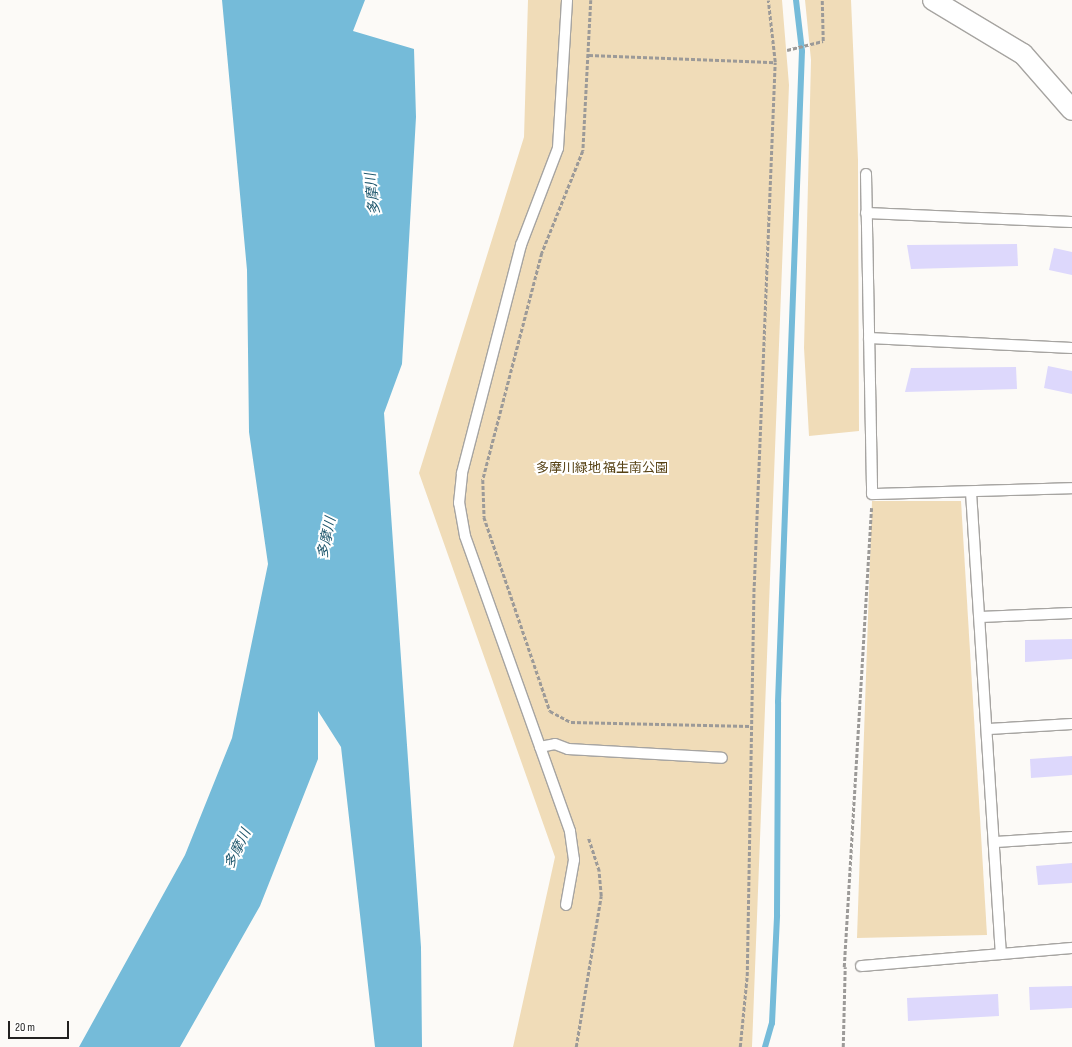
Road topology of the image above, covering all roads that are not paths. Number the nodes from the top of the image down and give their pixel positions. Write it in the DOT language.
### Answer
graph roads {
  1 [pos="567,0"];
  2 [pos="933,0"];
  3 [pos="1072,110"];
  4 [pos="866,174"];
  5 [pos="866,213"];
  6 [pos="1072,222"];
  7 [pos="869,338"];
  8 [pos="1072,348"];
  9 [pos="1072,488"];
  10 [pos="971,492"];
  11 [pos="1072,613"];
  12 [pos="980,617"];
  13 [pos="1072,724"];
  14 [pos="989,729"];
  15 [pos="540,747"];
  16 [pos="722,758"];
  17 [pos="1072,837"];
  18 [pos="996,842"];
  19 [pos="566,905"];
  20 [pos="1072,948"];
  21 [pos="1001,954"];
  22 [pos="861,966"];
  1 -- 15 [label="lane"];
  2 -- 3 [label="street"];
  4 -- 5 [label="lane"];
  5 -- 6 [label="lane"];
  5 -- 7 [label="lane"];
  7 -- 8 [label="lane"];
  7 -- 10 [label="lane"];
  9 -- 10 [label="lane"];
  10 -- 12 [label="lane"];
  11 -- 12 [label="lane"];
  12 -- 14 [label="lane"];
  13 -- 14 [label="lane"];
  14 -- 18 [label="lane"];
  15 -- 16 [label="lane"];
  15 -- 19 [label="lane"];
  17 -- 18 [label="lane"];
  18 -- 21 [label="lane"];
  20 -- 21 [label="lane"];
  21 -- 22 [label="lane"];
}
